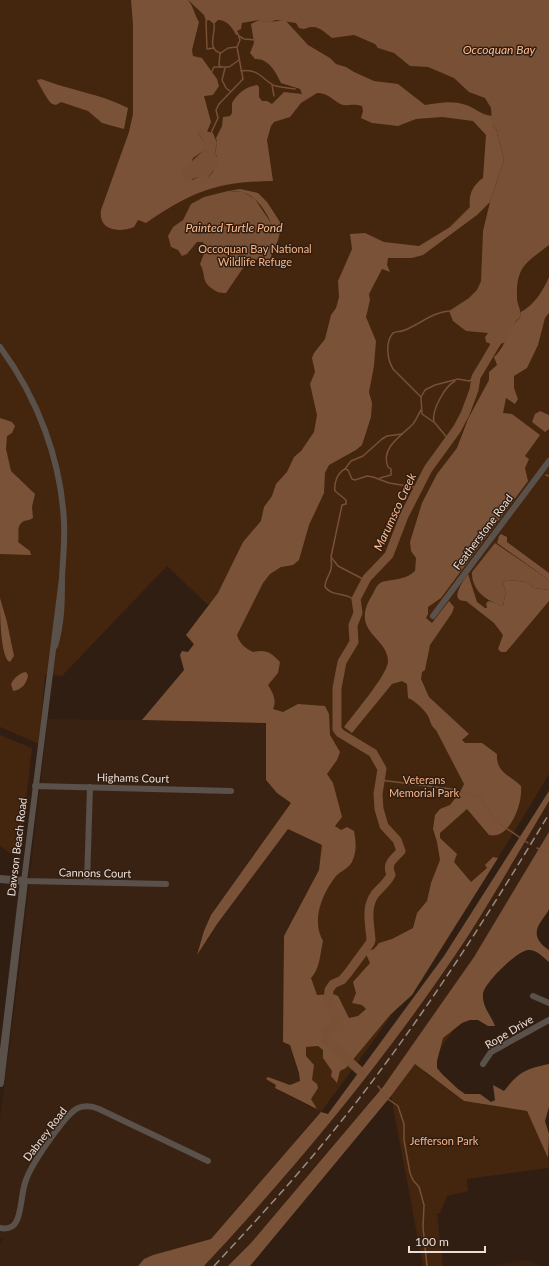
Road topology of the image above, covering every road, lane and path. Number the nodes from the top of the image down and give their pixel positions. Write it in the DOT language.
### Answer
graph roads {
  1 [pos="0,347"];
  2 [pos="549,461"];
  3 [pos="433,616"];
  4 [pos="36,786"];
  5 [pos="90,787"];
  6 [pos="231,791"];
  7 [pos="0,879"];
  8 [pos="24,881"];
  9 [pos="87,882"];
  10 [pos="166,884"];
  11 [pos="533,996"];
  12 [pos="549,1003"];
  13 [pos="549,1020"];
  14 [pos="483,1064"];
  15 [pos="0,1083"];
  16 [pos="208,1161"];
  17 [pos="0,1228"];
  1 -- 4 [label="street, Dawson Beach Road"];
  2 -- 3 [label="street, Featherstone Road"];
  4 -- 5 [label="street, Highams Court"];
  4 -- 8 [label="street, Dawson Beach Road"];
  5 -- 6 [label="street, Highams Court"];
  5 -- 9 [label="street"];
  7 -- 8 [label="street"];
  8 -- 9 [label="street, Cannons Court"];
  8 -- 15 [label="street, Dawson Beach Road"];
  9 -- 10 [label="street, Cannons Court"];
  11 -- 12 [label="street"];
  13 -- 14 [label="street, Rope Drive"];
  16 -- 17 [label="street, Dabney Road"];
}
